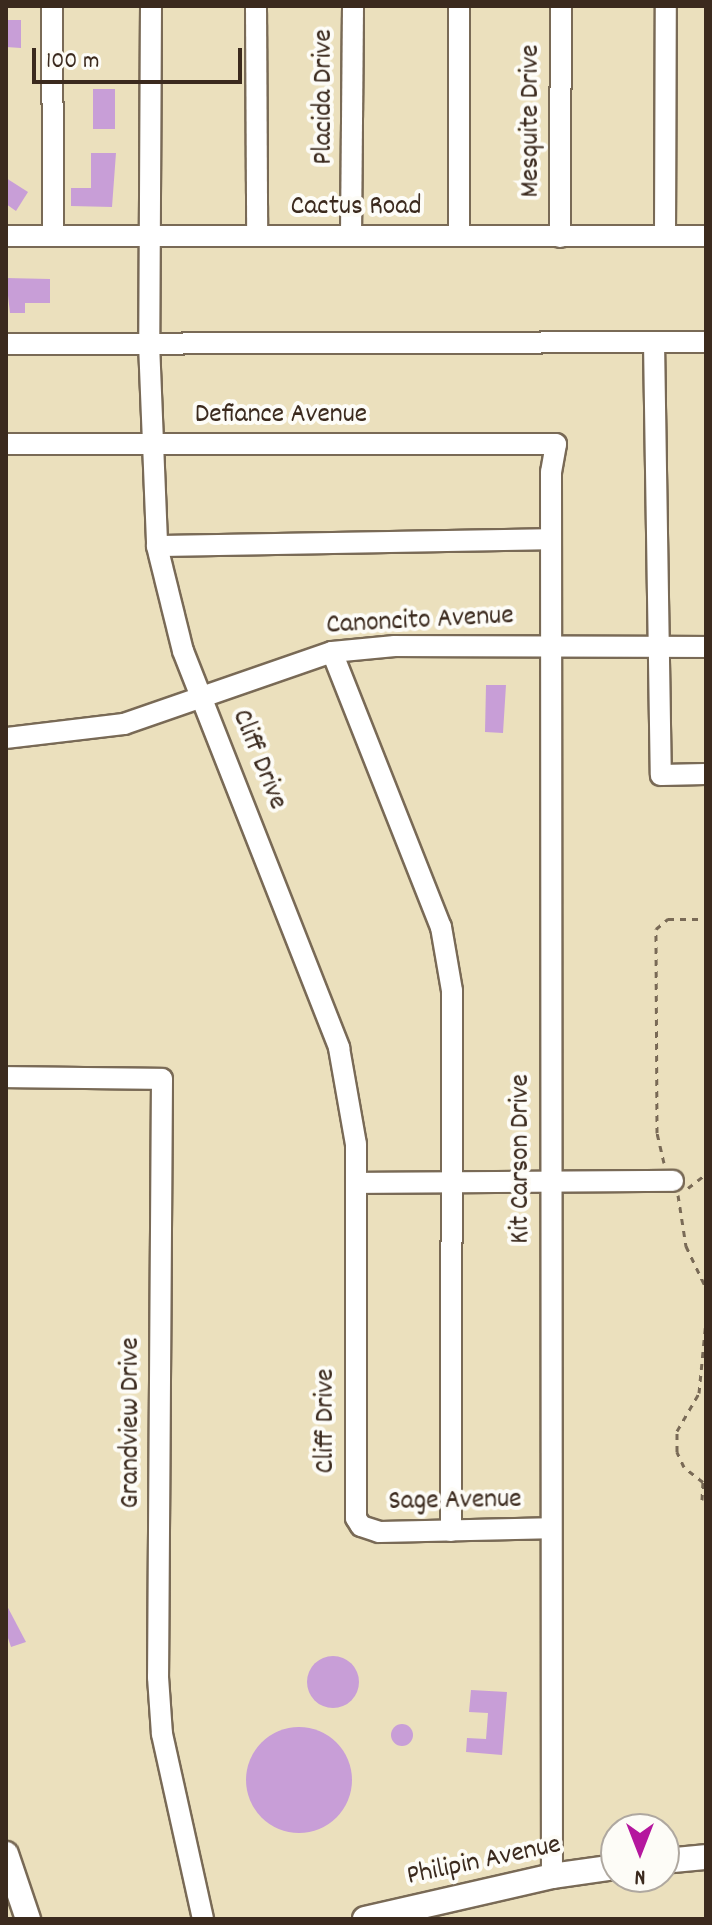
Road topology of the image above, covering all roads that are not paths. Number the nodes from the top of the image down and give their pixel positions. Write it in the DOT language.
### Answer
graph roads {
  1 [pos="52,6"];
  2 [pos="151,6"];
  3 [pos="256,6"];
  4 [pos="353,6"];
  5 [pos="459,6"];
  6 [pos="561,6"];
  7 [pos="666,6"];
  8 [pos="53,235"];
  9 [pos="151,235"];
  10 [pos="257,235"];
  11 [pos="6,236"];
  12 [pos="351,236"];
  13 [pos="459,236"];
  14 [pos="665,236"];
  15 [pos="706,236"];
  16 [pos="560,237"];
  17 [pos="654,342"];
  18 [pos="706,342"];
  19 [pos="149,343"];
  20 [pos="6,344"];
  21 [pos="6,444"];
  22 [pos="150,444"];
  23 [pos="556,444"];
  24 [pos="551,539"];
  25 [pos="157,546"];
  26 [pos="551,644"];
  27 [pos="658,647"];
  28 [pos="706,647"];
  29 [pos="332,652"];
  30 [pos="202,694"];
  31 [pos="6,738"];
  32 [pos="706,774"];
  33 [pos="6,1077"];
  34 [pos="451,1182"];
  35 [pos="550,1182"];
  36 [pos="356,1183"];
  37 [pos="675,1187"];
  38 [pos="361,1526"];
  39 [pos="550,1528"];
  40 [pos="451,1531"];
  41 [pos="6,1854"];
  42 [pos="706,1857"];
  43 [pos="680,1859"];
  44 [pos="600,1869"];
  45 [pos="552,1876"];
  46 [pos="28,1919"];
  47 [pos="203,1919"];
  48 [pos="365,1919"];
  1 -- 8 [label="street"];
  2 -- 9 [label="street, Cliff Drive"];
  3 -- 10 [label="street"];
  4 -- 12 [label="street, Placida Drive"];
  5 -- 13 [label="street"];
  6 -- 16 [label="street, Mesquite Drive"];
  7 -- 14 [label="street"];
  8 -- 9 [label="street, Cactus Road"];
  8 -- 11 [label="street, Cactus Road"];
  9 -- 10 [label="street, Cactus Road"];
  9 -- 19 [label="street, Cliff Drive"];
  10 -- 12 [label="street, Cactus Road"];
  12 -- 13 [label="street, Cactus Road"];
  13 -- 16 [label="street, Cactus Road"];
  14 -- 15 [label="street, Cactus Road"];
  14 -- 16 [label="street, Cactus Road"];
  17 -- 18 [label="street"];
  17 -- 19 [label="street"];
  17 -- 27 [label="street"];
  19 -- 20 [label="street"];
  19 -- 22 [label="street, Cliff Drive"];
  21 -- 22 [label="street, Defiance Avenue"];
  22 -- 23 [label="street, Defiance Avenue"];
  22 -- 25 [label="street, Cliff Drive"];
  23 -- 24 [label="street, Kit Carson Drive"];
  24 -- 25 [label="street"];
  24 -- 26 [label="street, Kit Carson Drive"];
  25 -- 30 [label="street, Cliff Drive"];
  26 -- 27 [label="street, Canoncito Avenue"];
  26 -- 29 [label="street, Canoncito Avenue"];
  26 -- 35 [label="street, Kit Carson Drive"];
  27 -- 28 [label="street, Canoncito Avenue"];
  27 -- 32 [label="street"];
  29 -- 30 [label="street, Canoncito Avenue"];
  29 -- 34 [label="street"];
  30 -- 31 [label="street, Canoncito Avenue"];
  30 -- 36 [label="street, Cliff Drive"];
  33 -- 47 [label="street, Grandview Drive"];
  34 -- 35 [label="street"];
  34 -- 36 [label="street"];
  34 -- 40 [label="street"];
  35 -- 37 [label="street"];
  35 -- 39 [label="street, Kit Carson Drive"];
  36 -- 38 [label="street, Cliff Drive"];
  38 -- 40 [label="street, Sage Avenue"];
  39 -- 40 [label="street, Sage Avenue"];
  39 -- 45 [label="street, Kit Carson Drive"];
  41 -- 46 [label="main road"];
  42 -- 43 [label="main road"];
  44 -- 45 [label="main road, Philipin Avenue"];
  45 -- 48 [label="main road, Philipin Avenue"];
}
